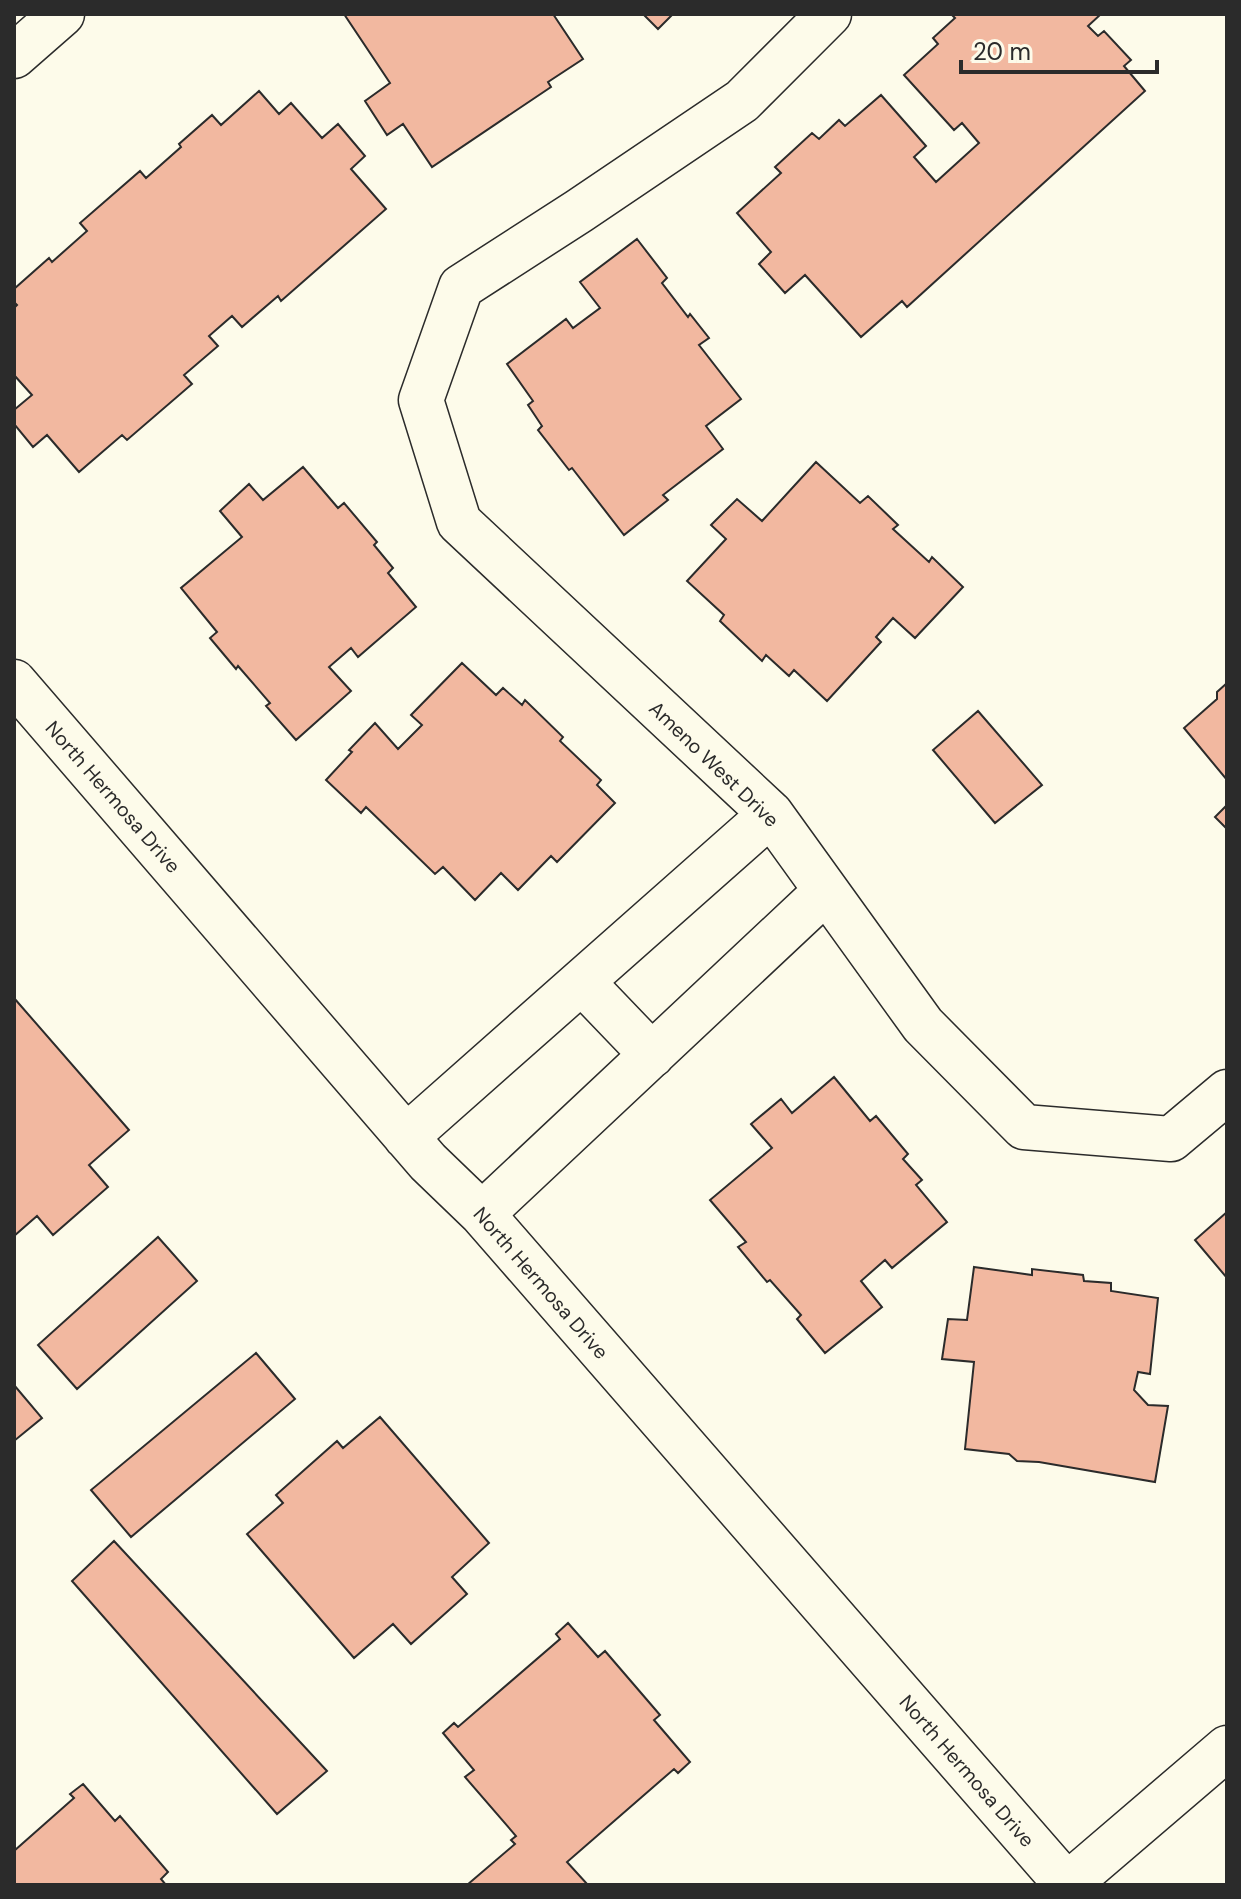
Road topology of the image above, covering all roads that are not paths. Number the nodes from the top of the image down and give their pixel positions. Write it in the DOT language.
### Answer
graph roads {
  1 [pos="62,14"];
  2 [pos="829,14"];
  3 [pos="14,56"];
  4 [pos="14,682"];
  5 [pos="771,814"];
  6 [pos="825,892"];
  7 [pos="582,982"];
  8 [pos="652,1055"];
  9 [pos="1227,1092"];
  10 [pos="406,1137"];
  11 [pos="482,1214"];
  12 [pos="1227,1748"];
  13 [pos="1067,1885"];
  1 -- 3 [label="street"];
  2 -- 5 [label="street, Ameno West Drive"];
  4 -- 10 [label="street, North Hermosa Drive"];
  5 -- 6 [label="street, Ameno West Drive"];
  5 -- 7 [label="street"];
  6 -- 8 [label="street"];
  6 -- 9 [label="street, Ameno West Drive"];
  7 -- 8 [label="street"];
  7 -- 10 [label="street"];
  8 -- 11 [label="street"];
  10 -- 11 [label="street, North Hermosa Drive"];
  11 -- 13 [label="street, North Hermosa Drive"];
  12 -- 13 [label="street"];
}
